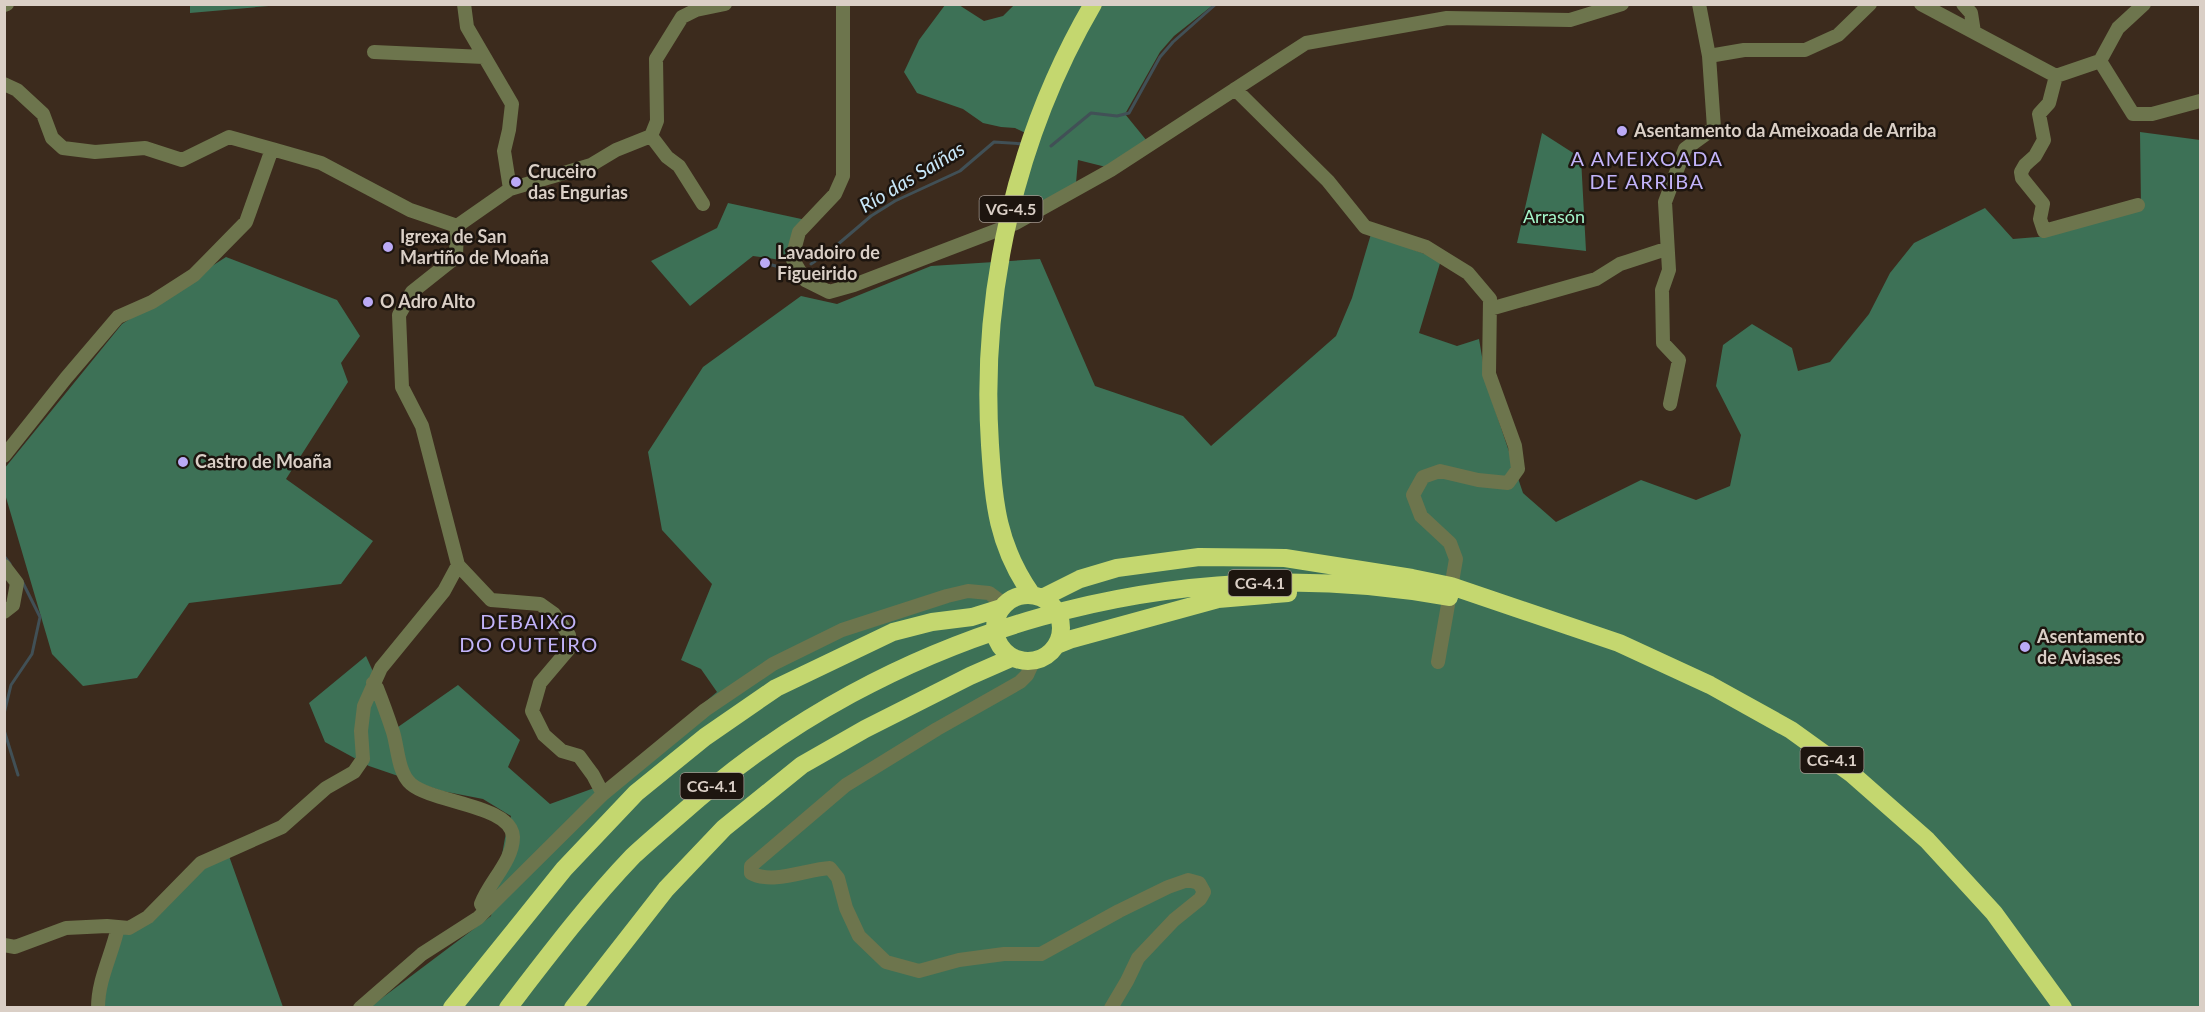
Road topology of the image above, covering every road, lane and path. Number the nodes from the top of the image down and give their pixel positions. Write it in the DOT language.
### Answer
graph roads {
  1 [pos="464,4"];
  2 [pos="724,4"];
  3 [pos="843,4"];
  4 [pos="1093,4"];
  5 [pos="1622,4"];
  6 [pos="1699,4"];
  7 [pos="1870,4"];
  8 [pos="1921,4"];
  9 [pos="1963,4"];
  10 [pos="2144,4"];
  11 [pos="696,7"];
  12 [pos="1974,32"];
  13 [pos="374,52"];
  14 [pos="1709,56"];
  15 [pos="484,57"];
  16 [pos="2100,61"];
  17 [pos="2056,76"];
  18 [pos="4,84"];
  19 [pos="1234,89"];
  20 [pos="2200,100"];
  21 [pos="651,136"];
  22 [pos="272,149"];
  23 [pos="510,189"];
  24 [pos="704,204"];
  25 [pos="2138,205"];
  26 [pos="458,226"];
  27 [pos="1666,249"];
  28 [pos="1490,309"];
  29 [pos="1670,404"];
  30 [pos="4,456"];
  31 [pos="1010,560"];
  32 [pos="458,565"];
  33 [pos="4,566"];
  34 [pos="1037,597"];
  35 [pos="1445,597"];
  36 [pos="1006,604"];
  37 [pos="4,612"];
  38 [pos="1527,613"];
  39 [pos="1057,645"];
  40 [pos="1011,658"];
  41 [pos="1033,662"];
  42 [pos="1438,662"];
  43 [pos="373,683"];
  44 [pos="603,794"];
  45 [pos="485,911"];
  46 [pos="118,927"];
  47 [pos="4,945"];
  48 [pos="98,1008"];
  49 [pos="360,1008"];
  50 [pos="452,1008"];
  51 [pos="508,1008"];
  52 [pos="573,1008"];
  53 [pos="1111,1008"];
  54 [pos="2063,1008"];
  1 -- 15 [label="street"];
  2 -- 11 [label="street"];
  3 -- 19 [label="street"];
  4 -- 31 [label="highway, VG-4.5"];
  5 -- 19 [label="street"];
  6 -- 14 [label="street"];
  7 -- 14 [label="street"];
  8 -- 12 [label="street"];
  9 -- 12 [label="street"];
  10 -- 16 [label="street"];
  11 -- 21 [label="street"];
  12 -- 17 [label="street"];
  13 -- 15 [label="street"];
  14 -- 27 [label="street"];
  15 -- 23 [label="street"];
  16 -- 17 [label="street"];
  16 -- 20 [label="street"];
  17 -- 25 [label="street"];
  18 -- 22 [label="street"];
  19 -- 28 [label="street"];
  21 -- 23 [label="street"];
  21 -- 24 [label="street"];
  22 -- 26 [label="street"];
  22 -- 30 [label="street"];
  23 -- 26 [label="street"];
  26 -- 32 [label="street"];
  27 -- 28 [label="street"];
  27 -- 29 [label="street"];
  28 -- 42 [label="street"];
  31 -- 34 [label="highway"];
  31 -- 36 [label="highway"];
  32 -- 43 [label="street"];
  32 -- 44 [label="street"];
  33 -- 37 [label="street"];
  34 -- 36 [label="highway"];
  34 -- 38 [label="highway"];
  34 -- 39 [label="highway"];
  35 -- 38 [label="highway, CG-4.1"];
  35 -- 39 [label="highway"];
  35 -- 51 [label="highway, CG-4.1"];
  36 -- 40 [label="highway"];
  36 -- 44 [label="street"];
  36 -- 50 [label="highway"];
  38 -- 54 [label="highway, CG-4.1"];
  39 -- 41 [label="highway"];
  40 -- 41 [label="highway"];
  40 -- 52 [label="highway"];
  41 -- 53 [label="street"];
  43 -- 45 [label="street"];
  43 -- 46 [label="street"];
  44 -- 45 [label="street"];
  45 -- 49 [label="street"];
  46 -- 47 [label="street"];
  46 -- 48 [label="street"];
}
